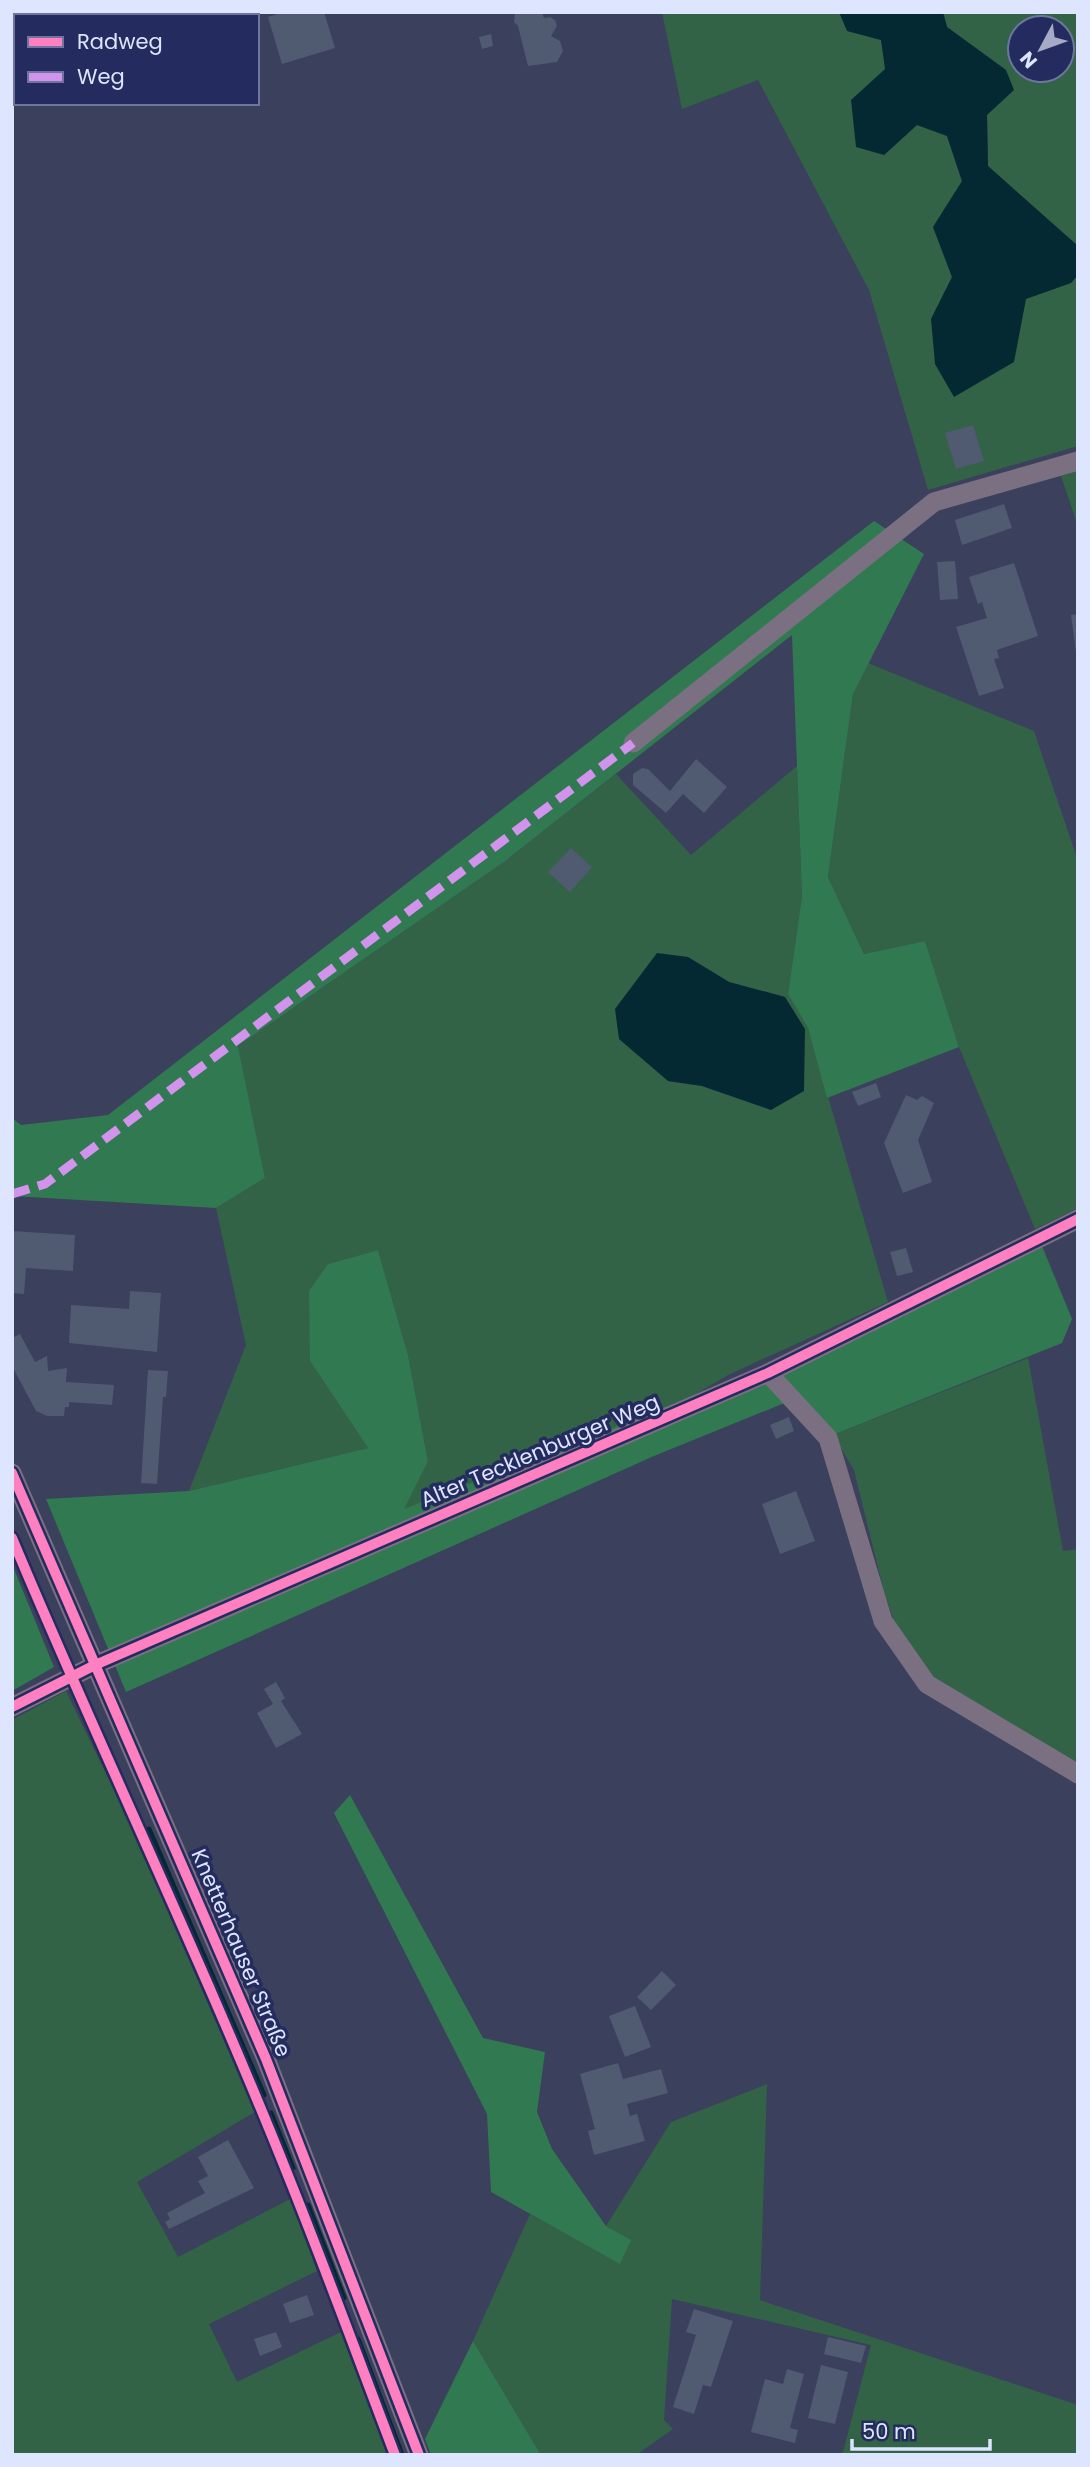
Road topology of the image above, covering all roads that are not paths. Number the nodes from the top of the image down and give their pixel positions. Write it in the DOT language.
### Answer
graph roads {
  1 [pos="1078,461"];
  2 [pos="633,743"];
  3 [pos="1078,1219"];
  4 [pos="768,1373"];
  5 [pos="12,1473"];
  6 [pos="95,1665"];
  7 [pos="12,1707"];
  8 [pos="1078,1774"];
  9 [pos="419,2455"];
  1 -- 2 [label="street"];
  3 -- 4 [label="street, Alter Tecklenburger Weg"];
  4 -- 6 [label="street, Alter Tecklenburger Weg"];
  4 -- 8 [label="street"];
  5 -- 6 [label="street, Knetterhauser Straße"];
  6 -- 7 [label="street, Alter Tecklenburger Weg"];
  6 -- 9 [label="street, Knetterhauser Straße"];
}
